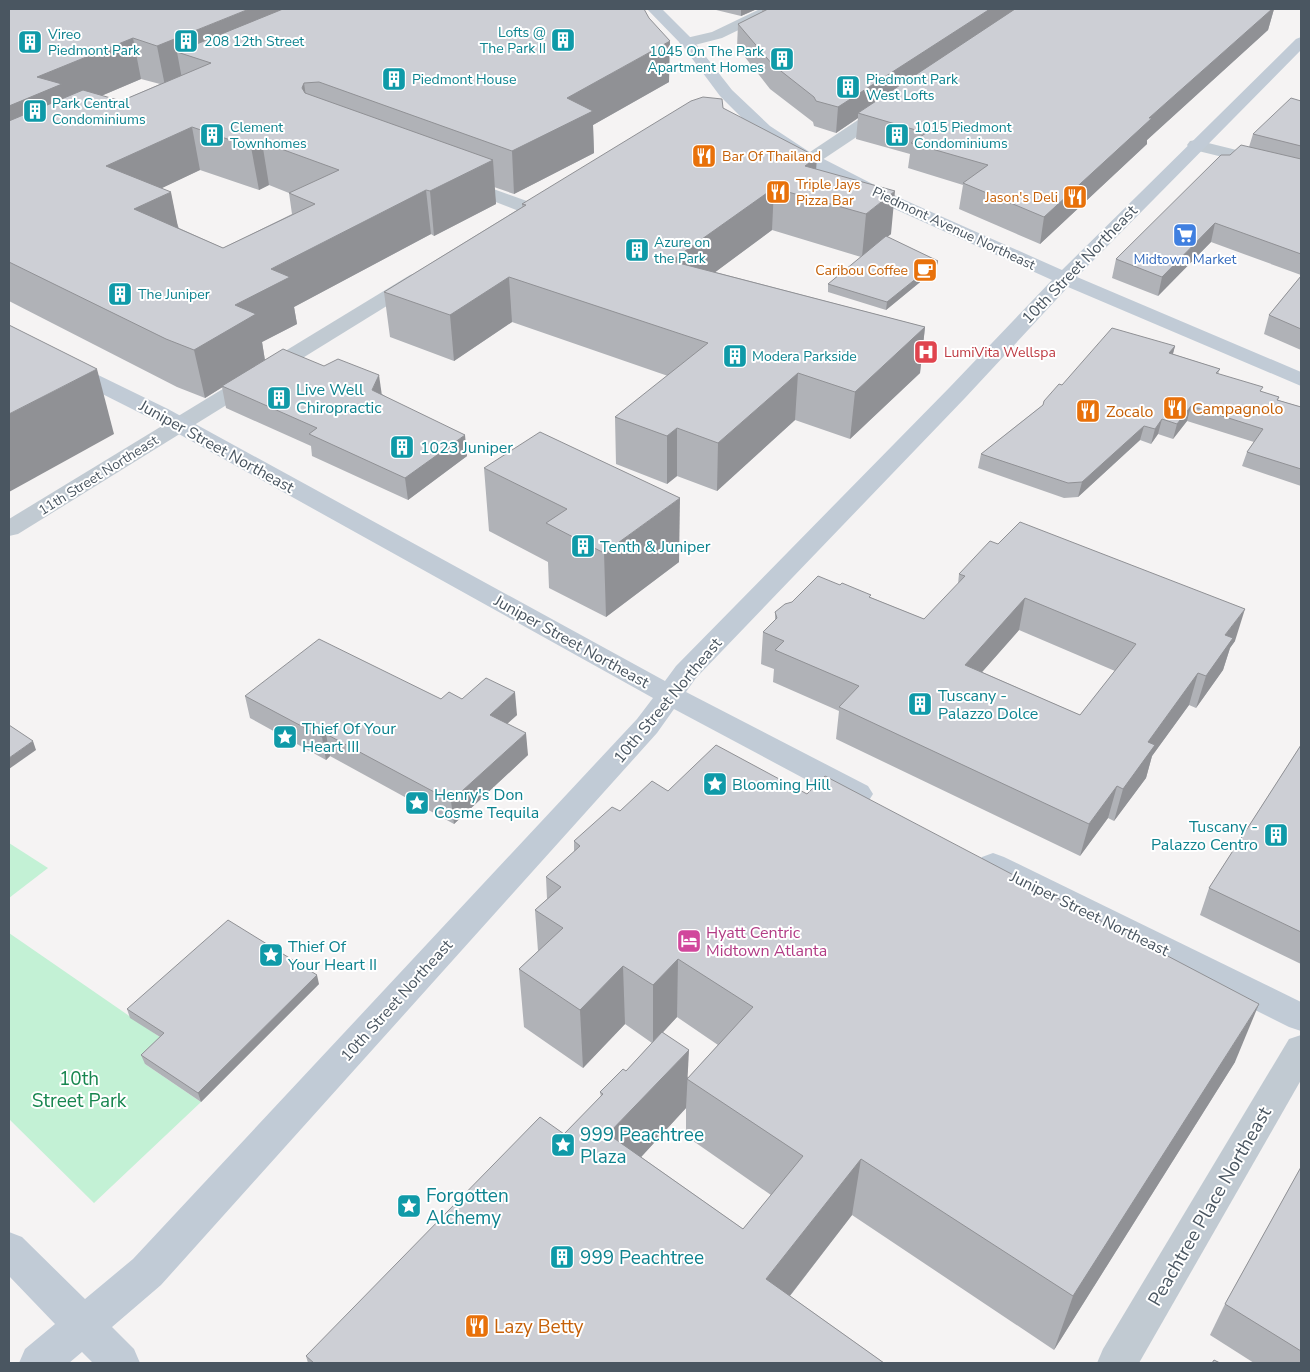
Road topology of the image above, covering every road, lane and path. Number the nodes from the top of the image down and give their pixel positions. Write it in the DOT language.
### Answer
graph roads {
  1 [pos="654,9"];
  2 [pos="771,9"];
  3 [pos="687,42"];
  4 [pos="1301,42"];
  5 [pos="902,98"];
  6 [pos="1196,145"];
  7 [pos="810,160"];
  8 [pos="1301,170"];
  9 [pos="445,176"];
  10 [pos="508,223"];
  11 [pos="435,268"];
  12 [pos="1063,278"];
  13 [pos="9,339"];
  14 [pos="1301,380"];
  15 [pos="179,425"];
  16 [pos="9,529"];
  17 [pos="670,695"];
  18 [pos="880,805"];
  19 [pos="972,854"];
  20 [pos="1301,1017"];
  21 [pos="1301,1049"];
  22 [pos="9,1250"];
  23 [pos="83,1326"];
  24 [pos="39,1363"];
  25 [pos="120,1363"];
  26 [pos="1117,1363"];
  1 -- 3 [label="main road, Piedmont Avenue Northeast"];
  2 -- 3 [label="street"];
  3 -- 7 [label="main road, Piedmont Avenue Northeast"];
  4 -- 6 [label="main road, 10th Street Northeast"];
  5 -- 7 [label="street"];
  6 -- 8 [label="street"];
  6 -- 12 [label="main road, 10th Street Northeast"];
  7 -- 12 [label="main road, Piedmont Avenue Northeast"];
  9 -- 10 [label="street"];
  11 -- 15 [label="street, 11th Street Northeast"];
  12 -- 14 [label="main road, Piedmont Avenue Northeast"];
  12 -- 17 [label="main road, 10th Street Northeast"];
  13 -- 15 [label="main road, Juniper Street Northeast"];
  15 -- 16 [label="street, 11th Street Northeast"];
  15 -- 17 [label="main road, Juniper Street Northeast"];
  17 -- 18 [label="main road, Juniper Street Northeast"];
  17 -- 23 [label="main road, 10th Street Northeast"];
  19 -- 20 [label="main road, Juniper Street Northeast"];
  21 -- 26 [label="street, Peachtree Place Northeast"];
  22 -- 23 [label="main road"];
  23 -- 24 [label="main road, 10th Street Northeast"];
  23 -- 25 [label="main road"];
}
